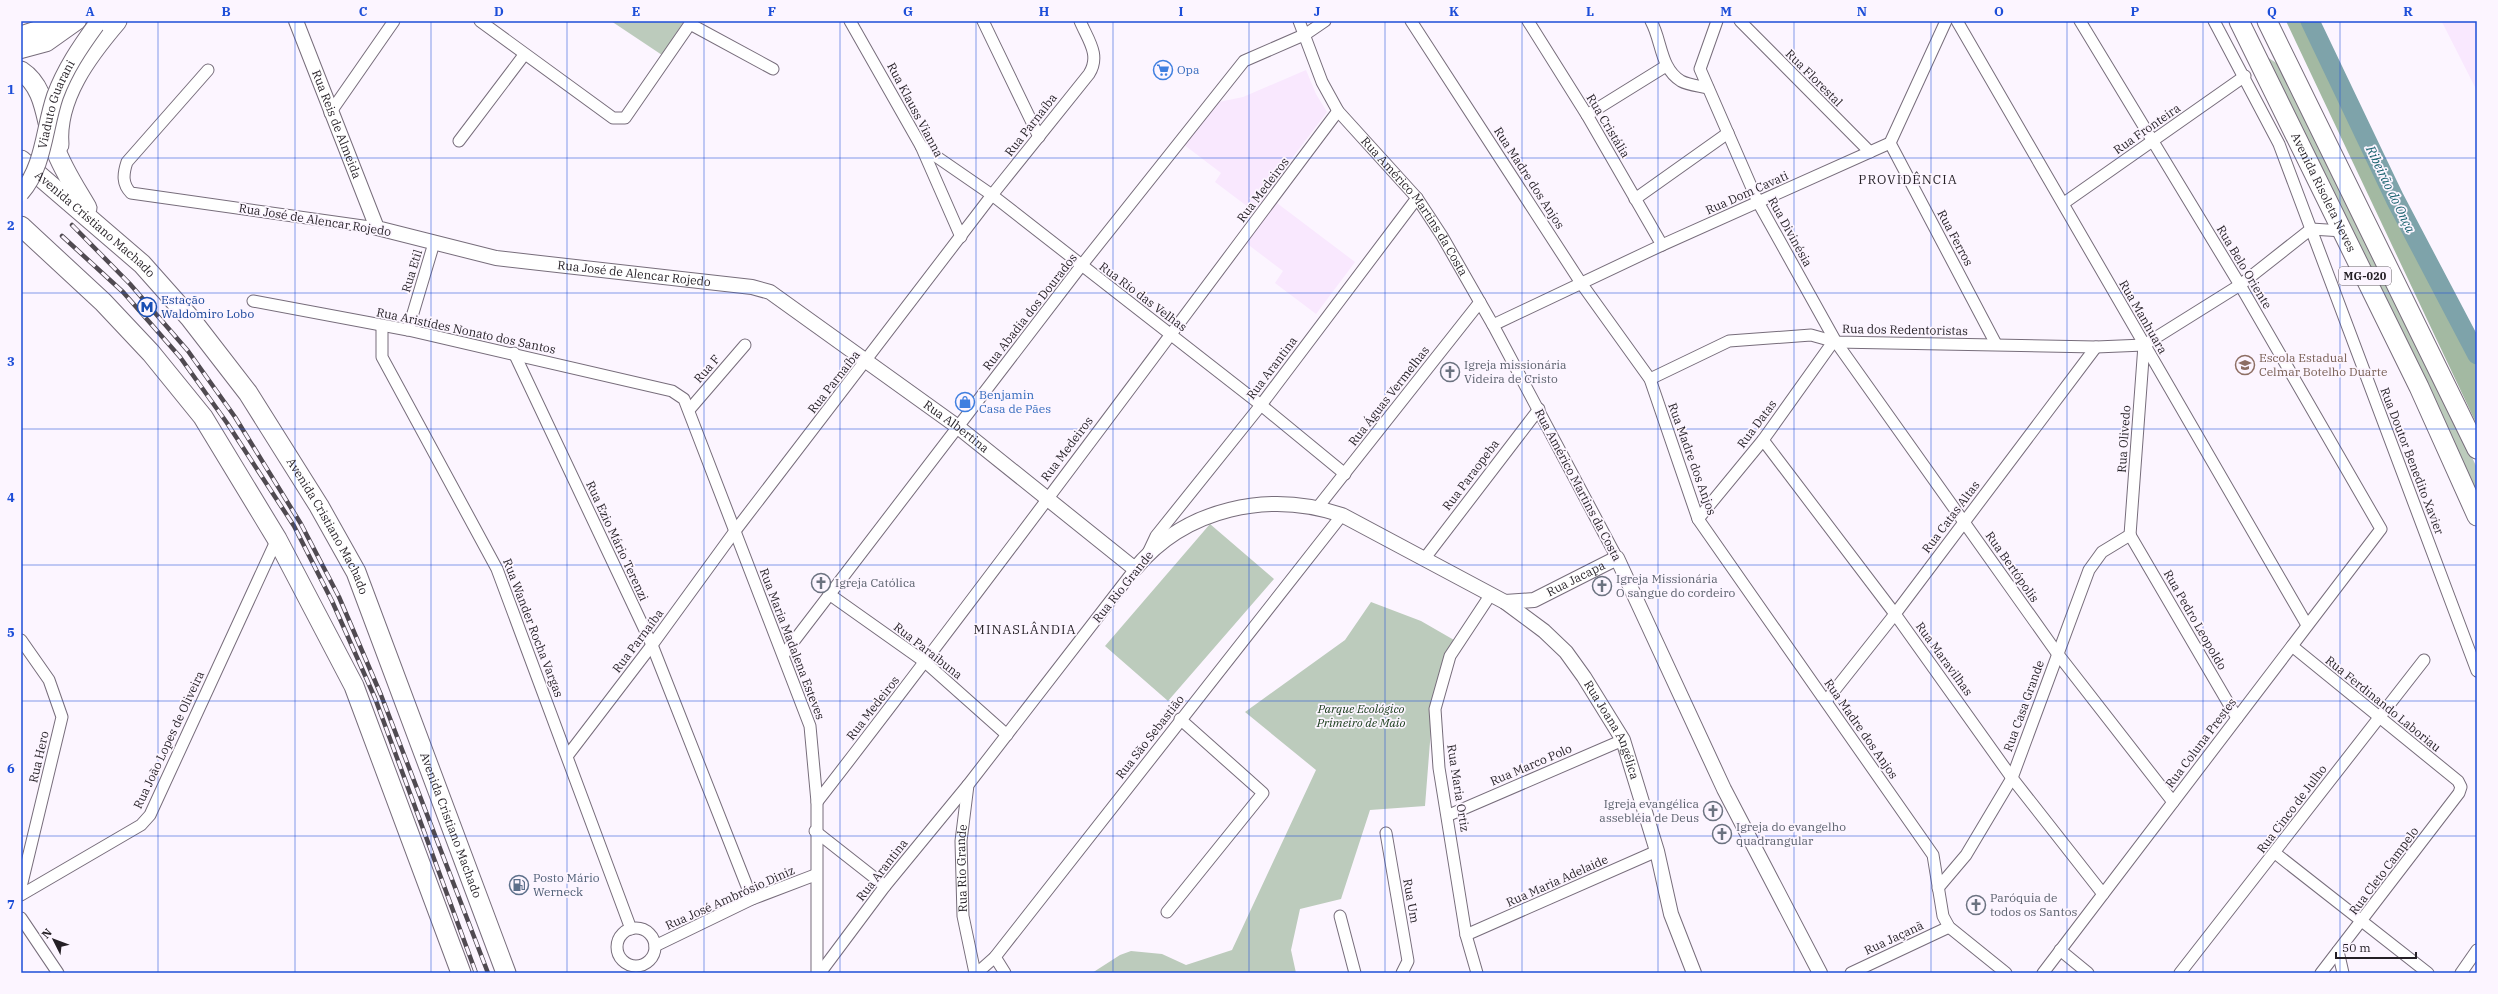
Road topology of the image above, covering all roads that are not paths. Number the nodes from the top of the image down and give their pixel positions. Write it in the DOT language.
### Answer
graph roads {
  1 [pos="67,21"];
  2 [pos="78,21"];
  3 [pos="100,21"];
  4 [pos="117,21"];
  5 [pos="296,21"];
  6 [pos="394,21"];
  7 [pos="480,21"];
  8 [pos="850,21"];
  9 [pos="983,21"];
  10 [pos="1080,21"];
  11 [pos="1299,21"];
  12 [pos="1325,21"];
  13 [pos="1411,21"];
  14 [pos="1528,21"];
  15 [pos="1651,21"];
  16 [pos="1717,21"];
  17 [pos="1740,21"];
  18 [pos="1946,21"];
  19 [pos="1957,21"];
  20 [pos="2080,21"];
  21 [pos="2214,21"];
  22 [pos="2224,21"];
  23 [pos="2239,21"];
  24 [pos="2267,21"];
  25 [pos="691,22"];
  26 [pos="1306,34"];
  27 [pos="2248,38"];
  28 [pos="24,45"];
  29 [pos="524,55"];
  30 [pos="1666,66"];
  31 [pos="773,69"];
  32 [pos="208,70"];
  33 [pos="21,71"];
  34 [pos="2245,76"];
  35 [pos="21,88"];
  36 [pos="1708,88"];
  37 [pos="1338,111"];
  38 [pos="330,113"];
  39 [pos="1587,115"];
  40 [pos="1728,133"];
  41 [pos="1039,137"];
  42 [pos="2153,140"];
  43 [pos="459,141"];
  44 [pos="1890,143"];
  45 [pos="921,146"];
  46 [pos="1870,152"];
  47 [pos="40,153"];
  48 [pos="21,160"];
  49 [pos="61,162"];
  50 [pos="21,193"];
  51 [pos="992,195"];
  52 [pos="1417,198"];
  53 [pos="1635,199"];
  54 [pos="1758,202"];
  55 [pos="2064,204"];
  56 [pos="95,222"];
  57 [pos="21,226"];
  58 [pos="377,228"];
  59 [pos="2312,229"];
  60 [pos="2343,231"];
  61 [pos="961,237"];
  62 [pos="21,241"];
  63 [pos="434,243"];
  64 [pos="1662,245"];
  65 [pos="62,265"];
  66 [pos="1081,266"];
  67 [pos="1581,283"];
  68 [pos="2240,285"];
  69 [pos="770,292"];
  70 [pos="253,301"];
  71 [pos="1480,302"];
  72 [pos="1493,325"];
  73 [pos="382,326"];
  74 [pos="408,330"];
  75 [pos="1170,334"];
  76 [pos="1835,342"];
  77 [pos="1996,344"];
  78 [pos="745,345"];
  79 [pos="2144,345"];
  80 [pos="2096,348"];
  81 [pos="514,353"];
  82 [pos="867,361"];
  83 [pos="1650,379"];
  84 [pos="672,391"];
  85 [pos="1261,405"];
  86 [pos="1538,409"];
  87 [pos="689,410"];
  88 [pos="958,427"];
  89 [pos="1763,440"];
  90 [pos="2477,449"];
  91 [pos="1345,474"];
  92 [pos="1046,498"];
  93 [pos="1318,507"];
  94 [pos="1342,514"];
  95 [pos="2477,516"];
  96 [pos="1698,519"];
  97 [pos="1964,521"];
  98 [pos="2381,529"];
  99 [pos="735,531"];
  100 [pos="2130,535"];
  101 [pos="277,539"];
  102 [pos="1148,553"];
  103 [pos="1425,558"];
  104 [pos="1617,558"];
  105 [pos="1135,569"];
  106 [pos="829,594"];
  107 [pos="1490,594"];
  108 [pos="1534,600"];
  109 [pos="1505,602"];
  110 [pos="1896,614"];
  111 [pos="1527,617"];
  112 [pos="2307,625"];
  113 [pos="21,640"];
  114 [pos="652,645"];
  115 [pos="2292,646"];
  116 [pos="2057,653"];
  117 [pos="784,654"];
  118 [pos="2424,660"];
  119 [pos="925,662"];
  120 [pos="2477,671"];
  121 [pos="1826,701"];
  122 [pos="2378,717"];
  123 [pos="2237,718"];
  124 [pos="1180,719"];
  125 [pos="1007,735"];
  126 [pos="1624,740"];
  127 [pos="568,755"];
  128 [pos="2012,778"];
  129 [pos="2458,781"];
  130 [pos="968,785"];
  131 [pos="817,802"];
  132 [pos="2173,802"];
  133 [pos="1449,815"];
  134 [pos="815,830"];
  135 [pos="1386,833"];
  136 [pos="1657,851"];
  137 [pos="2275,853"];
  138 [pos="815,875"];
  139 [pos="885,886"];
  140 [pos="21,888"];
  141 [pos="1938,888"];
  142 [pos="2103,894"];
  143 [pos="21,895"];
  144 [pos="752,899"];
  145 [pos="1166,912"];
  146 [pos="1340,916"];
  147 [pos="21,918"];
  148 [pos="2362,922"];
  149 [pos="1949,927"];
  150 [pos="631,929"];
  151 [pos="1466,935"];
  152 [pos="655,946"];
  153 [pos="2060,950"];
  154 [pos="2477,950"];
  155 [pos="2338,951"];
  156 [pos="996,957"];
  157 [pos="1691,972"];
  158 [pos="58,973"];
  159 [pos="461,973"];
  160 [pos="506,973"];
  161 [pos="819,973"];
  162 [pos="976,973"];
  163 [pos="1004,973"];
  164 [pos="1355,973"];
  165 [pos="1402,973"];
  166 [pos="1476,973"];
  167 [pos="1820,973"];
  168 [pos="1851,973"];
  169 [pos="2006,973"];
  170 [pos="2043,973"];
  171 [pos="2088,973"];
  172 [pos="2180,973"];
  173 [pos="2321,973"];
  174 [pos="2343,973"];
  175 [pos="2428,973"];
  176 [pos="2460,973"];
  1 -- 28 [label="highway"];
  2 -- 28 [label="main road"];
  3 -- 47 [label="main road, Viaduto Guarani, bridge"];
  4 -- 49 [label="highway"];
  5 -- 38 [label="street, Rua Reis de Almeida"];
  6 -- 38 [label="street"];
  7 -- 29 [label="street"];
  8 -- 45 [label="street, Rua Klauss Vianna"];
  9 -- 41 [label="street"];
  10 -- 41 [label="street, Rua Parnaíba"];
  11 -- 26 [label="street, Rua Américo Martins da Costa"];
  12 -- 26 [label="street, Rua Abadia dos Dourados"];
  13 -- 67 [label="street, Rua Madre dos Anjos"];
  14 -- 39 [label="street, Rua Cristália"];
  15 -- 30 [label="street"];
  16 -- 36 [label="street, Rua Divinésia"];
  17 -- 46 [label="street, Rua Florestal"];
  18 -- 44 [label="street"];
  19 -- 55 [label="street, Rua Manhuara"];
  20 -- 42 [label="street, Rua Belo Oriente"];
  21 -- 34 [label="street, Rua Doutor Benedito Xavier"];
  22 -- 27 [label="highway"];
  23 -- 27 [label="highway, Avenida Risoleta Neves / MG-020"];
  24 -- 90 [label="highway, Avenida Risoleta Neves / MG-020"];
  25 -- 29 [label="street"];
  25 -- 31 [label="street"];
  26 -- 37 [label="street, Rua Américo Martins da Costa"];
  26 -- 66 [label="street, Rua Abadia dos Dourados"];
  27 -- 60 [label="highway, Avenida Risoleta Neves / MG-020"];
  29 -- 43 [label="street"];
  30 -- 36 [label="street"];
  30 -- 39 [label="street"];
  32 -- 58 [label="street, Rua José de Alencar Rojedo"];
  33 -- 49 [label="highway"];
  34 -- 42 [label="street, Rua Fronteira"];
  34 -- 59 [label="street, Rua Doutor Benedito Xavier"];
  35 -- 47 [label="highway, bridge"];
  36 -- 40 [label="street, Rua Divinésia"];
  37 -- 52 [label="street, Rua Américo Martins da Costa"];
  37 -- 75 [label="street, Rua Medeiros"];
  38 -- 58 [label="street, Rua Reis de Almeida"];
  39 -- 53 [label="street, Rua Cristália"];
  40 -- 53 [label="street"];
  40 -- 54 [label="street, Rua Divinésia"];
  41 -- 51 [label="street, Rua Parnaíba"];
  42 -- 55 [label="street, Rua Fronteira"];
  42 -- 68 [label="street, Rua Belo Oriente"];
  44 -- 46 [label="street, Rua Dom Cavati"];
  44 -- 77 [label="street, Rua Ferros"];
  45 -- 51 [label="street, Rua Rio das Velhas"];
  45 -- 61 [label="street, Rua Klauss Vianna"];
  46 -- 54 [label="street, Rua Dom Cavati"];
  47 -- 50 [label="main road, Viaduto Guarani, bridge"];
  48 -- 56 [label="highway, Avenida Cristiano Machado"];
  49 -- 56 [label="highway"];
  51 -- 61 [label="street, Rua Parnaíba"];
  51 -- 66 [label="street, Rua Rio das Velhas"];
  52 -- 71 [label="street, Rua Américo Martins da Costa"];
  52 -- 85 [label="street, Rua Arantina"];
  53 -- 64 [label="street, Rua Cristália"];
  54 -- 64 [label="street, Rua Dom Cavati"];
  54 -- 76 [label="street, Rua Divinésia"];
  55 -- 79 [label="street, Rua Manhuara"];
  56 -- 160 [label="highway, Avenida Cristiano Machado"];
  57 -- 65 [label="highway"];
  58 -- 63 [label="street, Rua José de Alencar Rojedo"];
  59 -- 60 [label="street"];
  59 -- 68 [label="street"];
  59 -- 120 [label="street, Rua Doutor Benedito Xavier"];
  60 -- 95 [label="highway, Avenida Risoleta Neves / MG-020"];
  61 -- 82 [label="street, Rua Parnaíba"];
  62 -- 65 [label="highway"];
  63 -- 69 [label="street, Rua José de Alencar Rojedo"];
  63 -- 74 [label="street, Rua Etil"];
  64 -- 67 [label="street, Rua Dom Cavati"];
  65 -- 101 [label="highway"];
  66 -- 75 [label="street, Rua Rio das Velhas"];
  66 -- 88 [label="street, Rua Abadia dos Dourados"];
  67 -- 72 [label="street, Rua Dom Cavati"];
  67 -- 83 [label="street, Rua Madre dos Anjos"];
  68 -- 79 [label="street"];
  68 -- 98 [label="street, Rua Belo Oriente"];
  69 -- 82 [label="street, Rua Albertina"];
  70 -- 73 [label="street, Rua Aristídes Nonato dos Santos"];
  71 -- 72 [label="street, Rua Américo Martins da Costa"];
  71 -- 91 [label="street, Rua Águas Vermelhas"];
  72 -- 86 [label="street, Rua Américo Martins da Costa"];
  73 -- 74 [label="street, Rua Aristídes Nonato dos Santos"];
  73 -- 127 [label="street, Rua Wander Rocha Vargas"];
  74 -- 81 [label="street, Rua Aristídes Nonato dos Santos"];
  75 -- 85 [label="street, Rua Rio das Velhas"];
  75 -- 92 [label="street, Rua Medeiros"];
  76 -- 77 [label="street, Rua dos Redentoristas"];
  76 -- 83 [label="street, Rua dos Redentoristas"];
  76 -- 89 [label="street, Rua Datas"];
  76 -- 97 [label="street, Rua Bertópolis"];
  77 -- 80 [label="street, Rua dos Redentoristas"];
  78 -- 87 [label="street, Rua F"];
  79 -- 80 [label="street, Rua dos Redentoristas"];
  79 -- 100 [label="street, Rua Olivedo"];
  79 -- 112 [label="street, Rua Manhuara"];
  80 -- 97 [label="street, Rua Catas Altas"];
  81 -- 84 [label="street, Rua Aristídes Nonato dos Santos"];
  81 -- 114 [label="street, Rua Ezio Mário Terenzi"];
  82 -- 88 [label="street, Rua Albertina"];
  82 -- 99 [label="street, Rua Parnaíba"];
  83 -- 96 [label="street, Rua Madre dos Anjos"];
  84 -- 87 [label="street, Rua Maria Madalena Esteves"];
  85 -- 91 [label="street, Rua Rio das Velhas"];
  85 -- 102 [label="street, Rua Arantina"];
  86 -- 103 [label="street, Rua Paraopeba"];
  86 -- 104 [label="street, Rua Américo Martins da Costa"];
  87 -- 99 [label="street, Rua Maria Madalena Esteves"];
  88 -- 92 [label="street, Rua Albertina"];
  88 -- 106 [label="street, Rua Abadia dos Dourados"];
  89 -- 96 [label="street, Rua Datas"];
  89 -- 110 [label="street, Rua Maravilhas"];
  91 -- 93 [label="street, Rua Águas Vermelhas"];
  92 -- 105 [label="street, Rua Albertina"];
  92 -- 119 [label="street, Rua Medeiros"];
  93 -- 94 [label="street, Rua Rio Grande"];
  93 -- 102 [label="street, Rua Rio Grande"];
  94 -- 103 [label="street, Rua Rio Grande"];
  94 -- 124 [label="street, Rua São Sebastião"];
  96 -- 121 [label="street, Rua Madre dos Anjos"];
  97 -- 110 [label="street, Rua Catas Altas"];
  97 -- 116 [label="street, Rua Bertópolis"];
  98 -- 112 [label="street, Rua Coluna Prestes"];
  99 -- 114 [label="street, Rua Parnaíba"];
  99 -- 117 [label="street, Rua Maria Madalena Esteves"];
  100 -- 116 [label="street, Rua Casa Grande"];
  100 -- 123 [label="street, Rua Pedro Leopoldo"];
  101 -- 143 [label="street, Rua João Lopes de Oliveira"];
  101 -- 159 [label="highway"];
  102 -- 105 [label="street, Rua Rio Grande"];
  103 -- 107 [label="street, Rua Rio Grande"];
  104 -- 108 [label="street, Rua Jacapa"];
  104 -- 167 [label="street, Rua Américo Martins da Costa"];
  105 -- 125 [label="street, Rua Rio Grande"];
  106 -- 117 [label="street, Rua Abadia dos Dourados"];
  106 -- 119 [label="street, Rua Paraibuna"];
  107 -- 109 [label="street, Rua Joana Angélica"];
  107 -- 133 [label="street, Rua Maria Ortiz"];
  108 -- 109 [label="street, Rua Jacapa"];
  108 -- 111 [label="street, Rua Jacapa"];
  109 -- 111 [label="street, Rua Joana Angélica"];
  110 -- 121 [label="street, Rua Catas Altas"];
  110 -- 128 [label="street, Rua Maravilhas"];
  111 -- 126 [label="street, Rua Joana Angélica"];
  112 -- 115 [label="street, Rua Coluna Prestes"];
  113 -- 140 [label="street, Rua Hero"];
  114 -- 127 [label="street, Rua Parnaíba"];
  114 -- 144 [label="street, Rua Ezio Mário Terenzi"];
  115 -- 122 [label="street, Rua Ferdinando Laboriau"];
  115 -- 123 [label="street, Rua Coluna Prestes"];
  116 -- 128 [label="street, Rua Casa Grande"];
  116 -- 132 [label="street, Rua Bertópolis"];
  117 -- 131 [label="street, Rua Maria Madalena Esteves"];
  118 -- 122 [label="street, Rua Cinco de Julho"];
  119 -- 125 [label="street, Rua Paraibuna"];
  119 -- 131 [label="street, Rua Medeiros"];
  121 -- 141 [label="street, Rua Madre dos Anjos"];
  122 -- 129 [label="street, Rua Ferdinando Laboriau"];
  122 -- 137 [label="street, Rua Cinco de Julho"];
  123 -- 132 [label="street, Rua Coluna Prestes"];
  124 -- 145 [label="street"];
  124 -- 156 [label="street, Rua São Sebastião"];
  125 -- 130 [label="street, Rua Rio Grande"];
  126 -- 133 [label="street, Rua Marco Polo"];
  126 -- 136 [label="street, Rua Joana Angélica"];
  127 -- 150 [label="street, Rua Wander Rocha Vargas"];
  128 -- 141 [label="street, Rua Casa Grande"];
  128 -- 142 [label="street, Rua Maravilhas"];
  129 -- 148 [label="street, Rua Cleto Campelo"];
  130 -- 139 [label="street, Rua Arantina"];
  130 -- 162 [label="street, Rua Rio Grande"];
  131 -- 134 [label="street, Rua Maria Madalena Esteves"];
  132 -- 142 [label="street, Rua Coluna Prestes"];
  133 -- 151 [label="street, Rua Maria Ortiz"];
  134 -- 138 [label="street, Rua Maria Madalena Esteves"];
  134 -- 139 [label="street"];
  135 -- 165 [label="street, Rua Um"];
  136 -- 151 [label="street, Rua Maria Adelaide"];
  136 -- 157 [label="street, Rua Joana Angélica"];
  137 -- 148 [label="street"];
  137 -- 172 [label="street, Rua Cinco de Julho"];
  138 -- 144 [label="street, Rua José Ambrósio Diniz"];
  138 -- 161 [label="street, Rua Maria Madalena Esteves"];
  139 -- 161 [label="street, Rua Arantina"];
  141 -- 149 [label="street, Rua Madre dos Anjos"];
  142 -- 153 [label="street, Rua Coluna Prestes"];
  144 -- 152 [label="street, Rua José Ambrósio Diniz"];
  146 -- 164 [label="street"];
  147 -- 158 [label="street"];
  148 -- 155 [label="street, Rua Cleto Campelo"];
  148 -- 175 [label="street"];
  149 -- 168 [label="street, Rua Jaçanã"];
  149 -- 169 [label="street, Rua Madre dos Anjos"];
  150 -- 152 [label="street"];
  150 -- 152 [label="street"];
  151 -- 166 [label="street, Rua Maria Ortiz"];
  153 -- 170 [label="street, Rua Coluna Prestes"];
  153 -- 171 [label="street"];
  154 -- 176 [label="street"];
  155 -- 173 [label="street, Rua Cleto Campelo"];
  155 -- 174 [label="street"];
  156 -- 162 [label="street, Rua São Sebastião"];
  156 -- 163 [label="street"];
}
